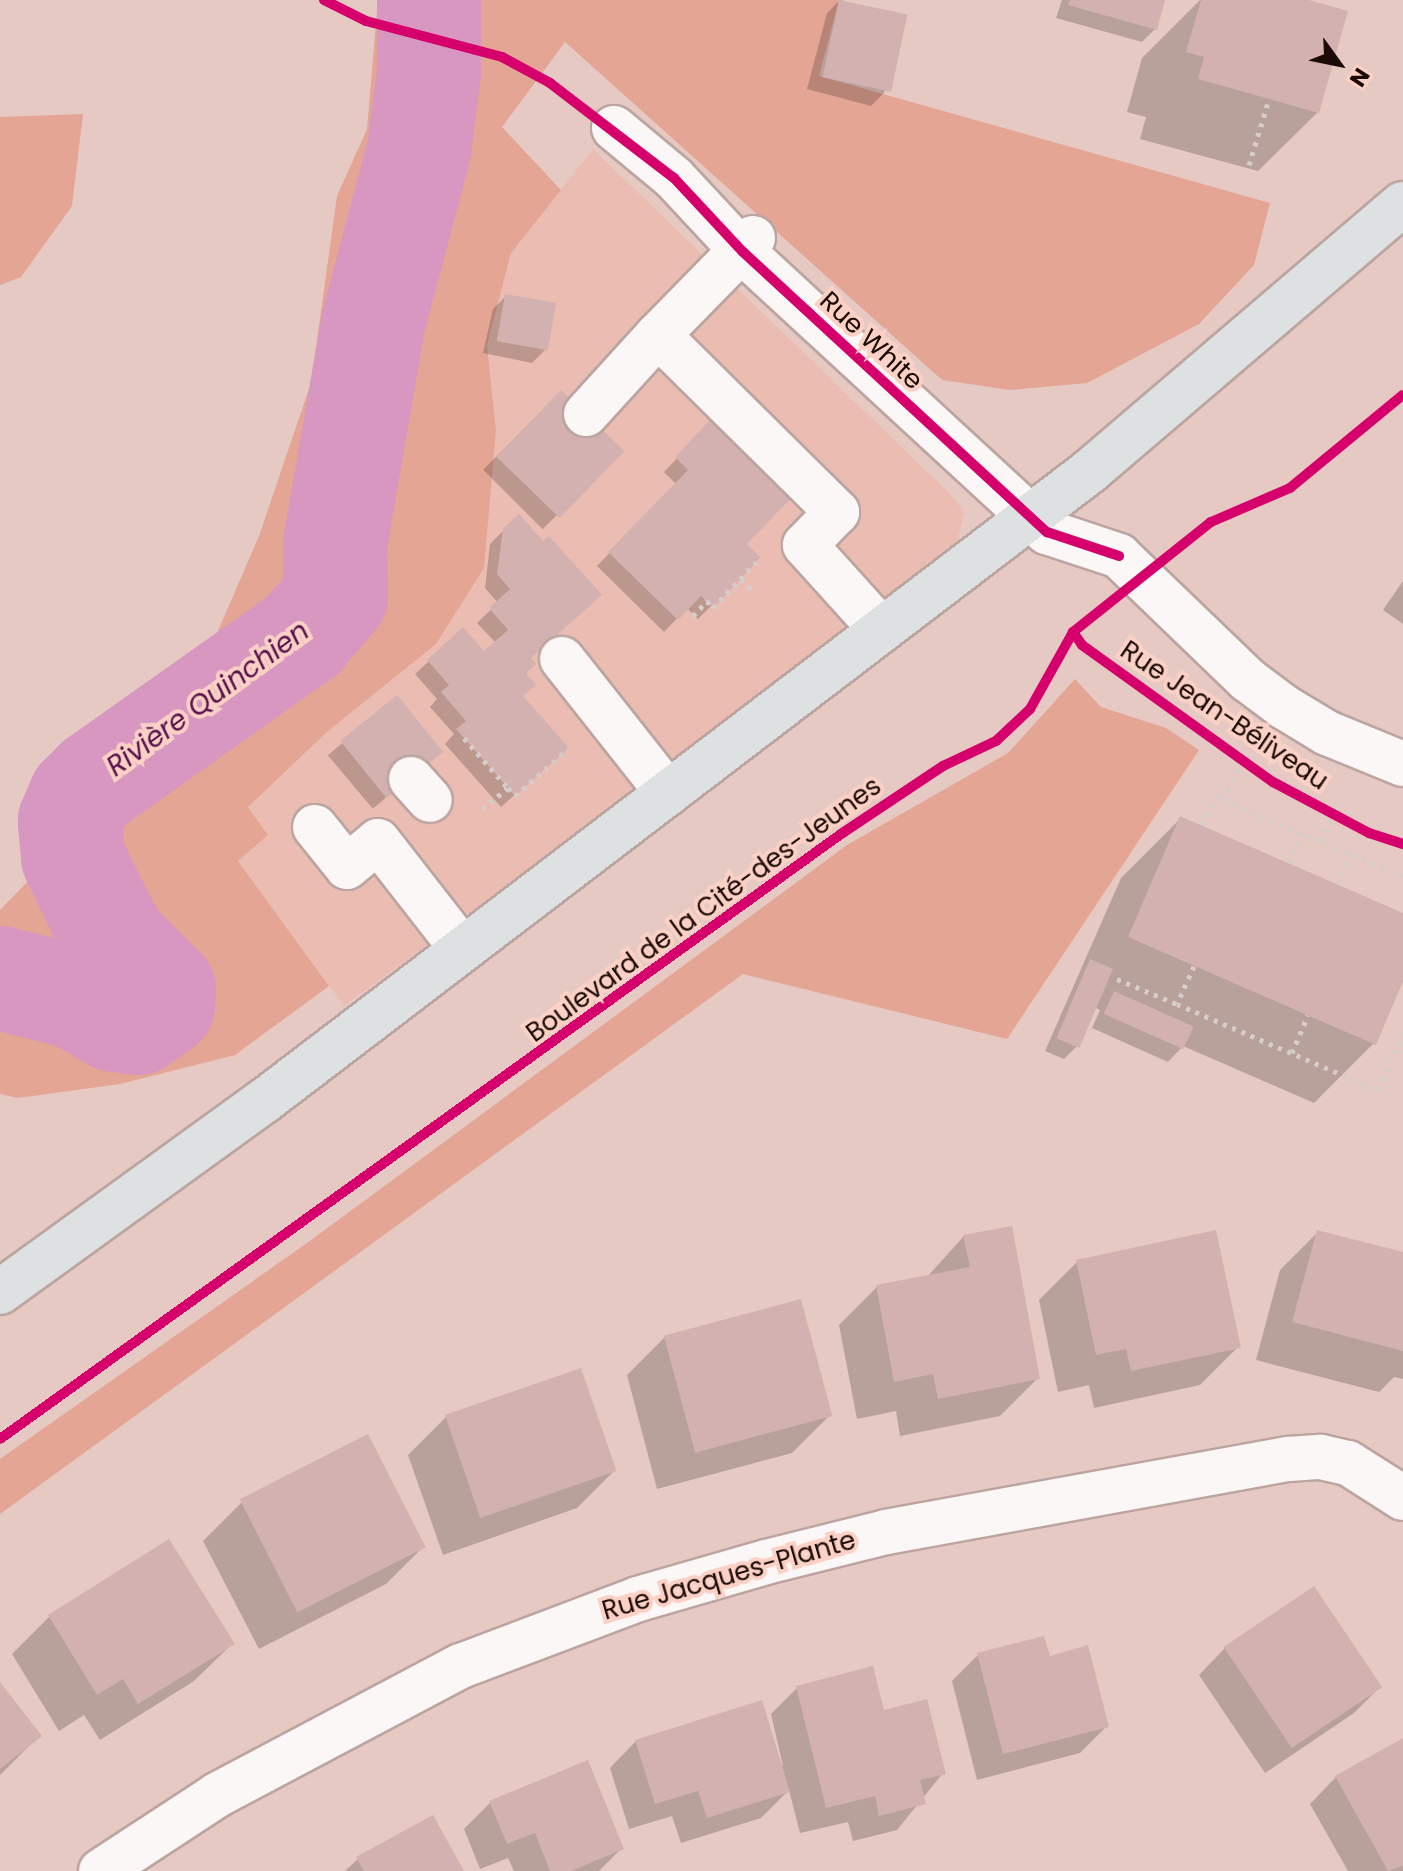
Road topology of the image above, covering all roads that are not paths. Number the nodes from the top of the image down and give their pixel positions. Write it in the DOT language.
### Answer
graph roads {
  1 [pos="614,128"];
  2 [pos="1403,204"];
  3 [pos="747,244"];
  4 [pos="658,335"];
  5 [pos="586,414"];
  6 [pos="1031,517"];
  7 [pos="1119,556"];
  8 [pos="880,628"];
  9 [pos="562,659"];
  10 [pos="1403,764"];
  11 [pos="668,793"];
  12 [pos="315,827"];
  13 [pos="462,949"];
  14 [pos="0,1292"];
  15 [pos="1403,1498"];
  16 [pos="101,1871"];
  1 -- 3 [label="street, Rue White"];
  2 -- 6 [label="main road"];
  3 -- 4 [label="street"];
  3 -- 6 [label="street, Rue White"];
  4 -- 5 [label="street"];
  4 -- 8 [label="street"];
  6 -- 7 [label="street, Rue White"];
  6 -- 8 [label="main road"];
  7 -- 10 [label="street, Rue Jean-Béliveau"];
  8 -- 11 [label="main road"];
  9 -- 11 [label="street"];
  11 -- 13 [label="main road"];
  12 -- 13 [label="street"];
  13 -- 14 [label="main road"];
  15 -- 16 [label="street, Rue Jacques-Plante"];
}
